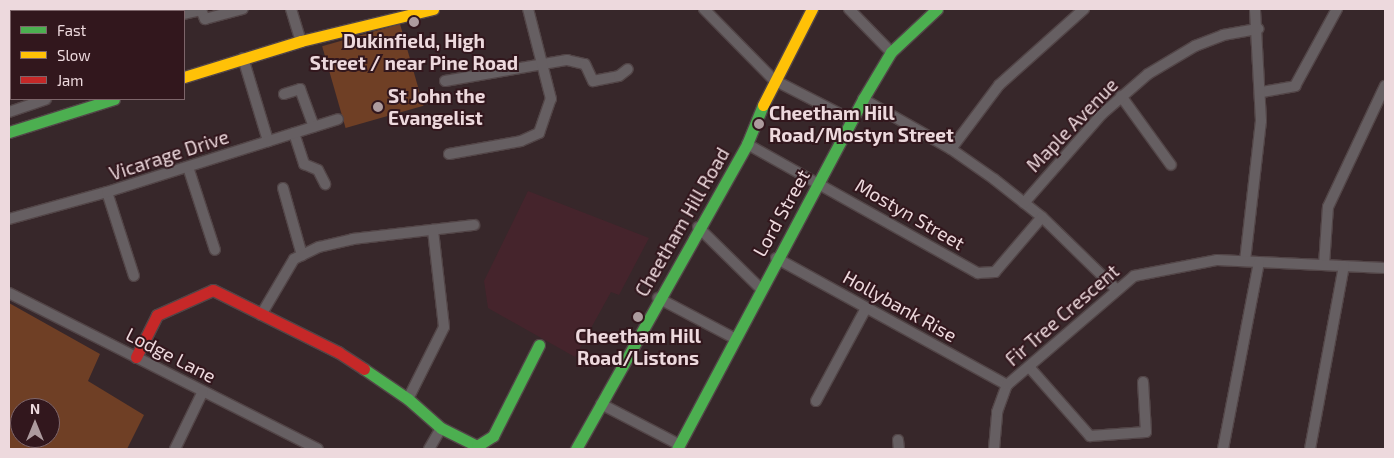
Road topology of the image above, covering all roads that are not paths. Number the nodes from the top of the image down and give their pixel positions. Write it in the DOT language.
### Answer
graph roads {
  1 [pos="243,9"];
  2 [pos="291,9"];
  3 [pos="433,9"];
  4 [pos="528,9"];
  5 [pos="720,9"];
  6 [pos="812,9"];
  7 [pos="849,9"];
  8 [pos="937,9"];
  9 [pos="1084,9"];
  10 [pos="1256,9"];
  11 [pos="1337,9"];
  12 [pos="708,12"];
  13 [pos="185,14"];
  14 [pos="1258,29"];
  15 [pos="301,41"];
  16 [pos="891,52"];
  17 [pos="243,58"];
  18 [pos="543,64"];
  19 [pos="628,69"];
  20 [pos="185,77"];
  21 [pos="774,80"];
  22 [pos="445,81"];
  23 [pos="1385,86"];
  24 [pos="1262,92"];
  25 [pos="284,94"];
  26 [pos="1121,96"];
  27 [pos="863,98"];
  28 [pos="43,100"];
  29 [pos="111,100"];
  30 [pos="9,112"];
  31 [pos="338,119"];
  32 [pos="852,120"];
  33 [pos="314,127"];
  34 [pos="9,132"];
  35 [pos="294,133"];
  36 [pos="268,142"];
  37 [pos="747,144"];
  38 [pos="951,148"];
  39 [pos="449,154"];
  40 [pos="1171,165"];
  41 [pos="188,167"];
  42 [pos="819,182"];
  43 [pos="325,184"];
  44 [pos="283,188"];
  45 [pos="107,192"];
  46 [pos="1024,203"];
  47 [pos="1042,217"];
  48 [pos="9,219"];
  49 [pos="474,225"];
  50 [pos="698,227"];
  51 [pos="433,230"];
  52 [pos="215,250"];
  53 [pos="302,255"];
  54 [pos="776,258"];
  55 [pos="1245,261"];
  56 [pos="1259,262"];
  57 [pos="1324,265"];
  58 [pos="1344,266"];
  59 [pos="1385,268"];
  60 [pos="134,276"];
  61 [pos="760,288"];
  62 [pos="1116,289"];
  63 [pos="9,293"];
  64 [pos="658,298"];
  65 [pos="866,308"];
  66 [pos="261,315"];
  67 [pos="734,338"];
  68 [pos="538,345"];
  69 [pos="136,357"];
  70 [pos="1030,368"];
  71 [pos="1143,382"];
  72 [pos="1007,385"];
  73 [pos="204,391"];
  74 [pos="408,399"];
  75 [pos="816,401"];
  76 [pos="601,404"];
  77 [pos="441,428"];
  78 [pos="678,447"];
  79 [pos="175,449"];
  80 [pos="318,449"];
  81 [pos="429,449"];
  82 [pos="576,449"];
  83 [pos="994,449"];
  84 [pos="1223,449"];
  85 [pos="1310,449"];
  1 -- 13 [label="street"];
  2 -- 15 [label="street"];
  3 -- 15 [label="street"];
  4 -- 18 [label="street"];
  5 -- 12 [label="street"];
  6 -- 21 [label="street, Cheetham Hill Road"];
  7 -- 16 [label="street"];
  8 -- 16 [label="street, Lord Street"];
  9 -- 38 [label="street"];
  10 -- 14 [label="street"];
  11 -- 24 [label="street"];
  12 -- 21 [label="street"];
  14 -- 24 [label="street"];
  14 -- 26 [label="street, Maple Avenue"];
  15 -- 17 [label="street"];
  16 -- 27 [label="street, Lord Street"];
  17 -- 20 [label="street"];
  17 -- 36 [label="street"];
  18 -- 19 [label="street"];
  18 -- 22 [label="street"];
  18 -- 39 [label="street"];
  21 -- 32 [label="street"];
  21 -- 37 [label="street, Cheetham Hill Road"];
  23 -- 57 [label="street"];
  24 -- 55 [label="street"];
  25 -- 33 [label="street"];
  26 -- 40 [label="street"];
  26 -- 46 [label="street, Maple Avenue"];
  27 -- 32 [label="street, Lord Street"];
  27 -- 38 [label="street"];
  28 -- 30 [label="street"];
  29 -- 34 [label="street"];
  31 -- 33 [label="street, Vicarage Drive"];
  32 -- 42 [label="street, Lord Street"];
  33 -- 35 [label="street, Vicarage Drive"];
  35 -- 36 [label="street, Vicarage Drive"];
  35 -- 43 [label="street"];
  36 -- 41 [label="street, Vicarage Drive"];
  37 -- 42 [label="street, Mostyn Street"];
  37 -- 50 [label="street, Cheetham Hill Road"];
  38 -- 46 [label="street"];
  41 -- 45 [label="street, Vicarage Drive"];
  41 -- 52 [label="street"];
  42 -- 47 [label="street, Mostyn Street"];
  42 -- 54 [label="street, Lord Street"];
  44 -- 53 [label="street"];
  45 -- 48 [label="street, Vicarage Drive"];
  45 -- 60 [label="street"];
  46 -- 47 [label="street"];
  47 -- 62 [label="street"];
  49 -- 51 [label="street"];
  50 -- 61 [label="street"];
  50 -- 64 [label="street, Cheetham Hill Road"];
  51 -- 53 [label="street"];
  51 -- 74 [label="street"];
  53 -- 66 [label="street"];
  54 -- 61 [label="street, Lord Street"];
  54 -- 65 [label="street, Hollybank Rise"];
  55 -- 56 [label="street, Fir Tree Crescent"];
  55 -- 62 [label="street, Fir Tree Crescent"];
  56 -- 57 [label="street, Fir Tree Crescent"];
  56 -- 84 [label="street"];
  57 -- 58 [label="street, Fir Tree Crescent"];
  58 -- 59 [label="street, Fir Tree Crescent"];
  58 -- 85 [label="street"];
  61 -- 67 [label="street, Lord Street"];
  62 -- 70 [label="street, Fir Tree Crescent"];
  63 -- 69 [label="street, Lodge Lane"];
  64 -- 67 [label="street"];
  64 -- 76 [label="street, Cheetham Hill Road"];
  65 -- 72 [label="street, Hollybank Rise"];
  65 -- 75 [label="street"];
  66 -- 69 [label="street"];
  66 -- 74 [label="street"];
  67 -- 78 [label="street, Lord Street"];
  68 -- 77 [label="street"];
  69 -- 73 [label="street, Lodge Lane"];
  70 -- 71 [label="street"];
  70 -- 72 [label="street, Fir Tree Crescent"];
  72 -- 83 [label="street, Fir Tree Crescent"];
  73 -- 79 [label="street"];
  73 -- 80 [label="street, Lodge Lane"];
  74 -- 77 [label="street"];
  76 -- 78 [label="street"];
  76 -- 82 [label="street, Cheetham Hill Road"];
  77 -- 81 [label="street"];
}
